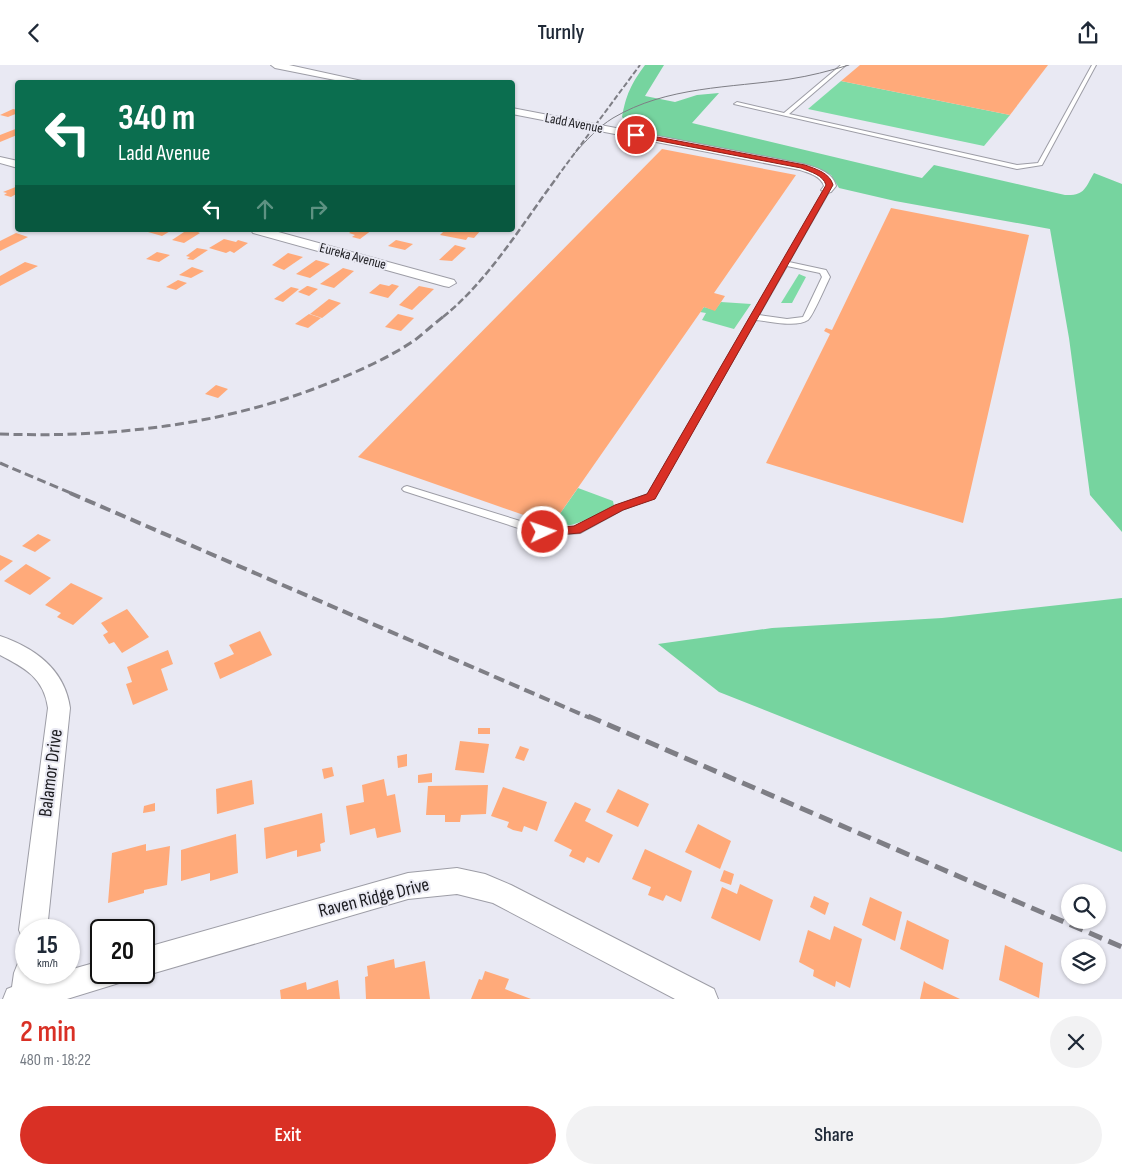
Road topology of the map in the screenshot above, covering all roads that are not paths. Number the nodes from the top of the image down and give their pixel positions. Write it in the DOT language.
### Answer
graph roads {
  1 [pos="276,65"];
  2 [pos="844,65"];
  3 [pos="1094,65"];
  4 [pos="352,80"];
  5 [pos="737,104"];
  6 [pos="515,112"];
  7 [pos="785,115"];
  8 [pos="0,160"];
  9 [pos="15,164"];
  10 [pos="827,190"];
  11 [pos="264,232"];
  12 [pos="785,263"];
  13 [pos="449,283"];
  14 [pos="754,317"];
  15 [pos="407,489"];
  16 [pos="0,645"];
  17 [pos="34,919"];
  18 [pos="155,960"];
  19 [pos="90,977"];
  20 [pos="23,989"];
  21 [pos="704,999"];
  1 -- 4 [label="street"];
  2 -- 7 [label="lane"];
  3 -- 7 [label="lane"];
  5 -- 7 [label="lane"];
  6 -- 10 [label="street, Ladd Avenue"];
  8 -- 9 [label="street"];
  10 -- 12 [label="lane"];
  11 -- 13 [label="street, Eureka Avenue"];
  12 -- 14 [label="lane"];
  12 -- 14 [label="lane"];
  14 -- 15 [label="lane"];
  16 -- 17 [label="street, Balamor Drive"];
  18 -- 21 [label="street, Raven Ridge Drive"];
  19 -- 20 [label="street"];
}
